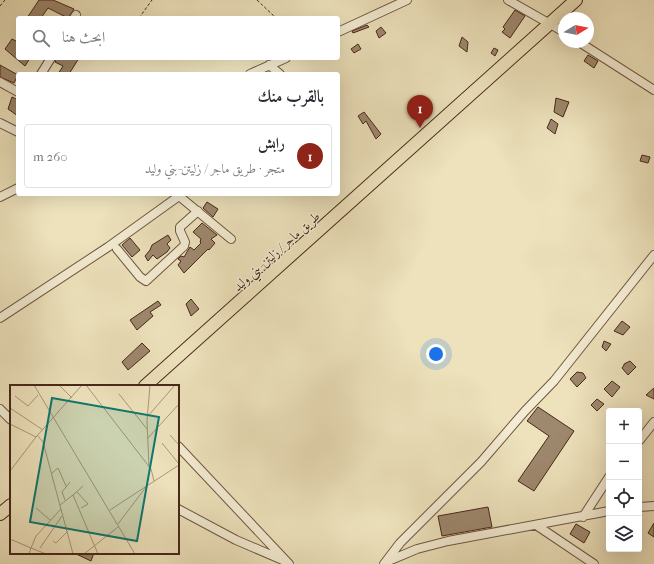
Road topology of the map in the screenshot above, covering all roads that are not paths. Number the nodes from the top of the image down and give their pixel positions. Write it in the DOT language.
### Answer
graph roads {
  1 [pos="407,0"];
  2 [pos="508,0"];
  3 [pos="576,0"];
  4 [pos="550,24"];
  5 [pos="558,29"];
  6 [pos="340,31"];
  7 [pos="588,48"];
  8 [pos="50,60"];
  9 [pos="281,60"];
  10 [pos="269,65"];
  11 [pos="42,72"];
  12 [pos="254,72"];
  13 [pos="278,72"];
  14 [pos="0,82"];
  15 [pos="654,90"];
  16 [pos="16,91"];
  17 [pos="0,123"];
  18 [pos="16,131"];
  19 [pos="16,189"];
  20 [pos="177,196"];
  21 [pos="179,196"];
  22 [pos="0,197"];
  23 [pos="198,211"];
  24 [pos="231,239"];
  25 [pos="117,249"];
  26 [pos="654,256"];
  27 [pos="0,318"];
  28 [pos="146,385"];
  29 [pos="0,410"];
  30 [pos="10,419"];
  31 [pos="654,422"];
  32 [pos="642,436"];
  33 [pos="179,447"];
  34 [pos="607,480"];
  35 [pos="10,506"];
  36 [pos="647,506"];
  37 [pos="179,510"];
  38 [pos="654,511"];
  39 [pos="606,512"];
  40 [pos="0,514"];
  41 [pos="583,517"];
  42 [pos="536,525"];
  43 [pos="288,563"];
  44 [pos="385,563"];
  45 [pos="594,564"];
  1 -- 6 [label="street"];
  2 -- 4 [label="street"];
  3 -- 4 [label="highway, طريق ماجر / زليتن-بني وليد"];
  4 -- 5 [label="street"];
  4 -- 28 [label="highway, طريق ماجر / زليتن-بني وليد"];
  7 -- 15 [label="street"];
  8 -- 11 [label="street"];
  9 -- 10 [label="street"];
  10 -- 12 [label="street"];
  10 -- 13 [label="street"];
  14 -- 16 [label="street"];
  17 -- 18 [label="street"];
  19 -- 22 [label="street"];
  20 -- 27 [label="street"];
  21 -- 23 [label="street"];
  23 -- 24 [label="street"];
  23 -- 25 [label="street"];
  26 -- 44 [label="street"];
  29 -- 30 [label="street"];
  31 -- 32 [label="street"];
  33 -- 43 [label="street"];
  34 -- 41 [label="street"];
  35 -- 40 [label="highway"];
  36 -- 38 [label="street"];
  37 -- 43 [label="street"];
  39 -- 41 [label="street"];
  41 -- 42 [label="street"];
  42 -- 44 [label="street"];
  42 -- 45 [label="street"];
}
